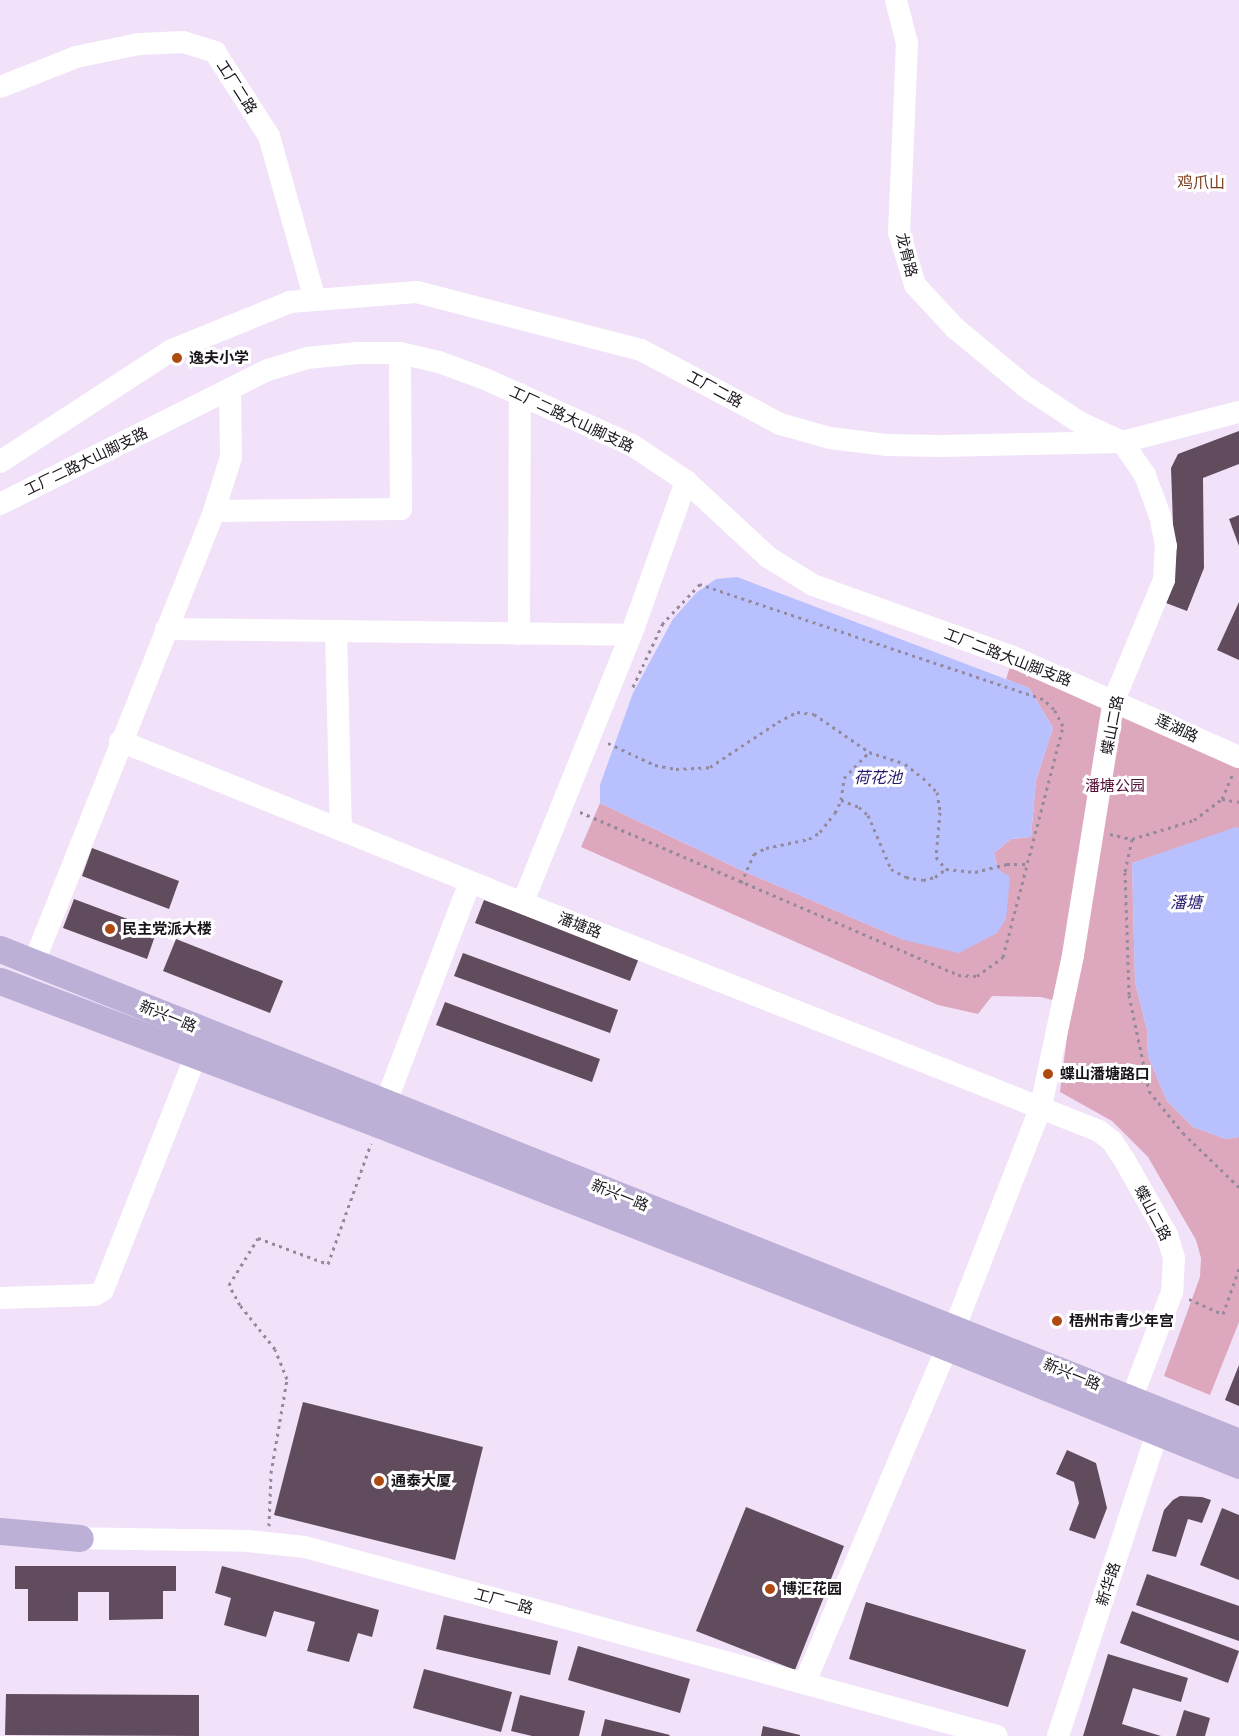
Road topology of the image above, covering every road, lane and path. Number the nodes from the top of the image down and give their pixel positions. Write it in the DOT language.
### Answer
graph roads {
  1 [pos="896,0"];
  2 [pos="0,87"];
  3 [pos="315,300"];
  4 [pos="400,353"];
  5 [pos="230,389"];
  6 [pos="520,394"];
  7 [pos="1239,412"];
  8 [pos="1122,442"];
  9 [pos="0,462"];
  10 [pos="686,481"];
  11 [pos="0,504"];
  12 [pos="214,511"];
  13 [pos="166,629"];
  14 [pos="336,631"];
  15 [pos="519,633"];
  16 [pos="631,635"];
  17 [pos="627,699"];
  18 [pos="1114,700"];
  19 [pos="120,741"];
  20 [pos="610,744"];
  21 [pos="869,752"];
  22 [pos="1237,764"];
  23 [pos="1222,799"];
  24 [pos="841,800"];
  25 [pos="1239,802"];
  26 [pos="561,807"];
  27 [pos="341,830"];
  28 [pos="1093,831"];
  29 [pos="1132,839"];
  30 [pos="1028,864"];
  31 [pos="946,869"];
  32 [pos="470,882"];
  33 [pos="741,883"];
  34 [pos="523,902"];
  35 [pos="0,949"];
  36 [pos="34,962"];
  37 [pos="0,981"];
  38 [pos="195,1055"];
  39 [pos="1041,1106"];
  40 [pos="382,1114"];
  41 [pos="1239,1186"];
  42 [pos="1239,1269"];
  43 [pos="1172,1292"];
  44 [pos="0,1298"];
  45 [pos="951,1337"];
  46 [pos="1128,1409"];
  47 [pos="1161,1422"];
  48 [pos="1239,1442"];
  49 [pos="1239,1465"];
  50 [pos="0,1532"];
  51 [pos="80,1538"];
  52 [pos="0,1541"];
  53 [pos="268,1543"];
  54 [pos="805,1683"];
  55 [pos="998,1736"];
  56 [pos="1058,1736"];
  1 -- 8 [label="street, 龙骨路"];
  2 -- 3 [label="street, 工厂二路"];
  3 -- 8 [label="street, 工厂二路"];
  3 -- 9 [label="street, 工厂二路"];
  4 -- 5 [label="street, 工厂二路大山脚支路"];
  4 -- 6 [label="street, 工厂二路大山脚支路"];
  4 -- 12 [label="street"];
  5 -- 11 [label="street, 工厂二路大山脚支路"];
  5 -- 12 [label="street"];
  6 -- 10 [label="street, 工厂二路大山脚支路"];
  6 -- 15 [label="street"];
  7 -- 8 [label="street"];
  8 -- 18 [label="street, 蝶山二路"];
  10 -- 16 [label="street"];
  10 -- 18 [label="street, 工厂二路大山脚支路"];
  12 -- 13 [label="street"];
  13 -- 14 [label="street"];
  13 -- 19 [label="street"];
  14 -- 15 [label="street"];
  14 -- 27 [label="street"];
  15 -- 16 [label="street"];
  16 -- 26 [label="street"];
  17 -- 30 [label="path"];
  18 -- 22 [label="street, 莲湖路"];
  18 -- 28 [label="street, 蝶山二路"];
  19 -- 27 [label="street, 潘塘路"];
  19 -- 36 [label="street"];
  20 -- 21 [label="path"];
  21 -- 24 [label="path"];
  21 -- 31 [label="path"];
  22 -- 23 [label="path"];
  23 -- 25 [label="path"];
  23 -- 29 [label="path"];
  24 -- 31 [label="path"];
  24 -- 33 [label="path"];
  26 -- 33 [label="path"];
  26 -- 34 [label="street"];
  27 -- 32 [label="street, 潘塘路"];
  28 -- 29 [label="path"];
  28 -- 39 [label="street, 蝶山二路"];
  29 -- 41 [label="path"];
  30 -- 31 [label="path"];
  30 -- 33 [label="path"];
  32 -- 34 [label="street, 潘塘路"];
  32 -- 40 [label="street"];
  34 -- 39 [label="street, 潘塘路"];
  35 -- 36 [label="main road, 新兴一路"];
  36 -- 40 [label="main road, 新兴一路"];
  37 -- 38 [label="main road, 新兴一路"];
  38 -- 40 [label="main road, 新兴一路"];
  38 -- 44 [label="street"];
  39 -- 43 [label="street, 蝶山二路"];
  39 -- 45 [label="street, 蝶山二路"];
  40 -- 45 [label="main road, 新兴一路"];
  40 -- 53 [label="path"];
  42 -- 43 [label="path"];
  43 -- 46 [label="street, 蝶山二路"];
  45 -- 46 [label="main road, 新兴一路"];
  45 -- 54 [label="street, 蝶山二路"];
  46 -- 47 [label="main road, 新兴一路"];
  47 -- 48 [label="main road, 新兴一路"];
  47 -- 49 [label="main road, 新兴一路"];
  47 -- 56 [label="street, 新华路"];
  50 -- 51 [label="main road"];
  51 -- 52 [label="street, 工厂一路"];
  51 -- 53 [label="street, 工厂一路"];
  53 -- 54 [label="street, 工厂一路"];
  54 -- 55 [label="street, 工厂一路"];
}
